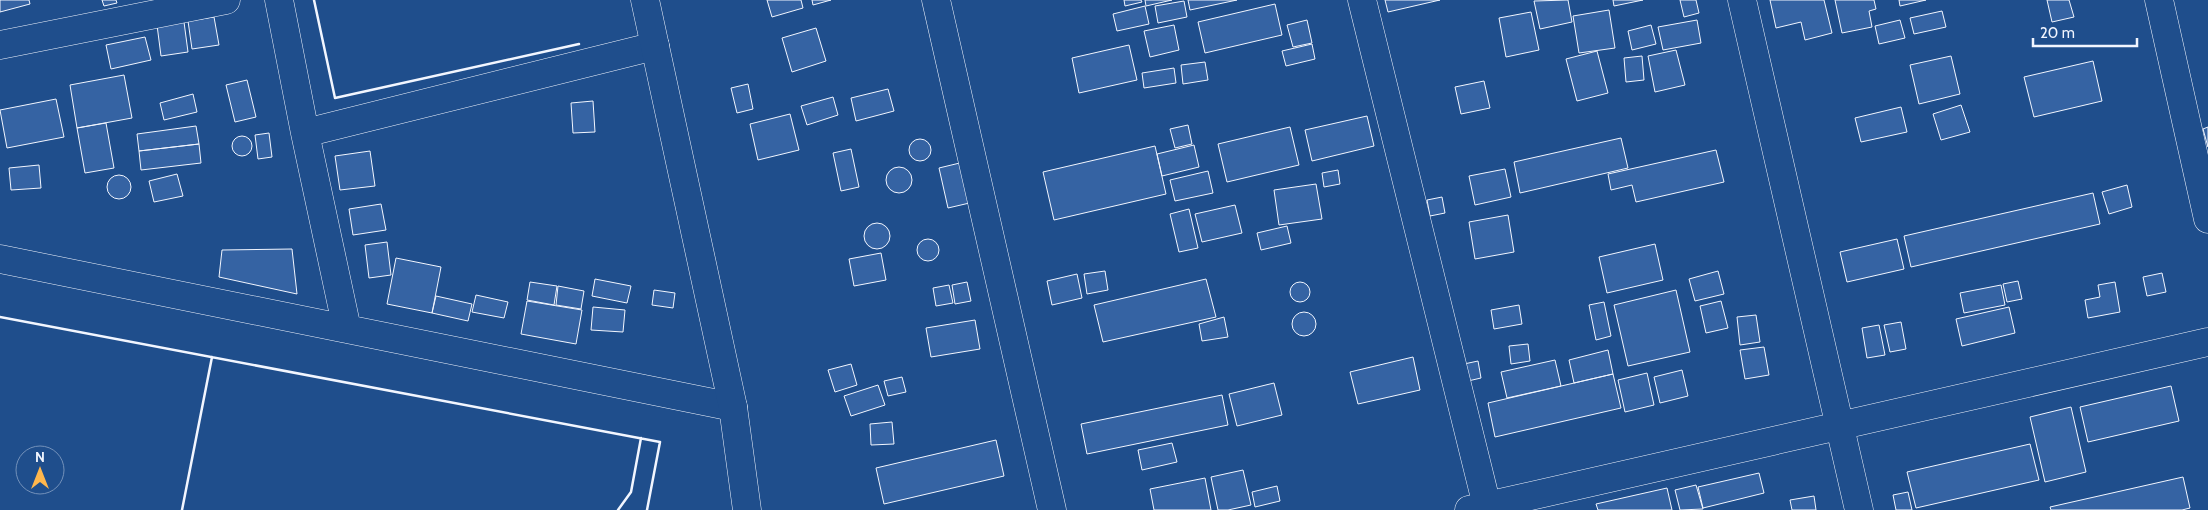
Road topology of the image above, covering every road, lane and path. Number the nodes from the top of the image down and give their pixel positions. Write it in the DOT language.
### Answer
graph roads {
  1 [pos="226,0"];
  2 [pos="279,0"];
  3 [pos="645,0"];
  4 [pos="936,0"];
  5 [pos="1362,0"];
  6 [pos="1742,0"];
  7 [pos="2159,0"];
  8 [pos="0,45"];
  9 [pos="655,46"];
  10 [pos="305,133"];
  11 [pos="2208,219"];
  12 [pos="0,259"];
  13 [pos="347,329"];
  14 [pos="2208,342"];
  15 [pos="733,407"];
  16 [pos="1839,426"];
  17 [pos="1481,509"];
  18 [pos="747,510"];
  19 [pos="1052,510"];
  20 [pos="1859,510"];
  1 -- 8 [label="street"];
  2 -- 10 [label="street"];
  3 -- 9 [label="street"];
  4 -- 19 [label="street"];
  5 -- 17 [label="street"];
  6 -- 16 [label="street"];
  7 -- 11 [label="street"];
  9 -- 10 [label="street"];
  9 -- 15 [label="street"];
  10 -- 13 [label="street"];
  12 -- 13 [label="street"];
  13 -- 15 [label="street"];
  14 -- 16 [label="street"];
  15 -- 18 [label="street"];
  16 -- 17 [label="street"];
  16 -- 20 [label="street"];
}
